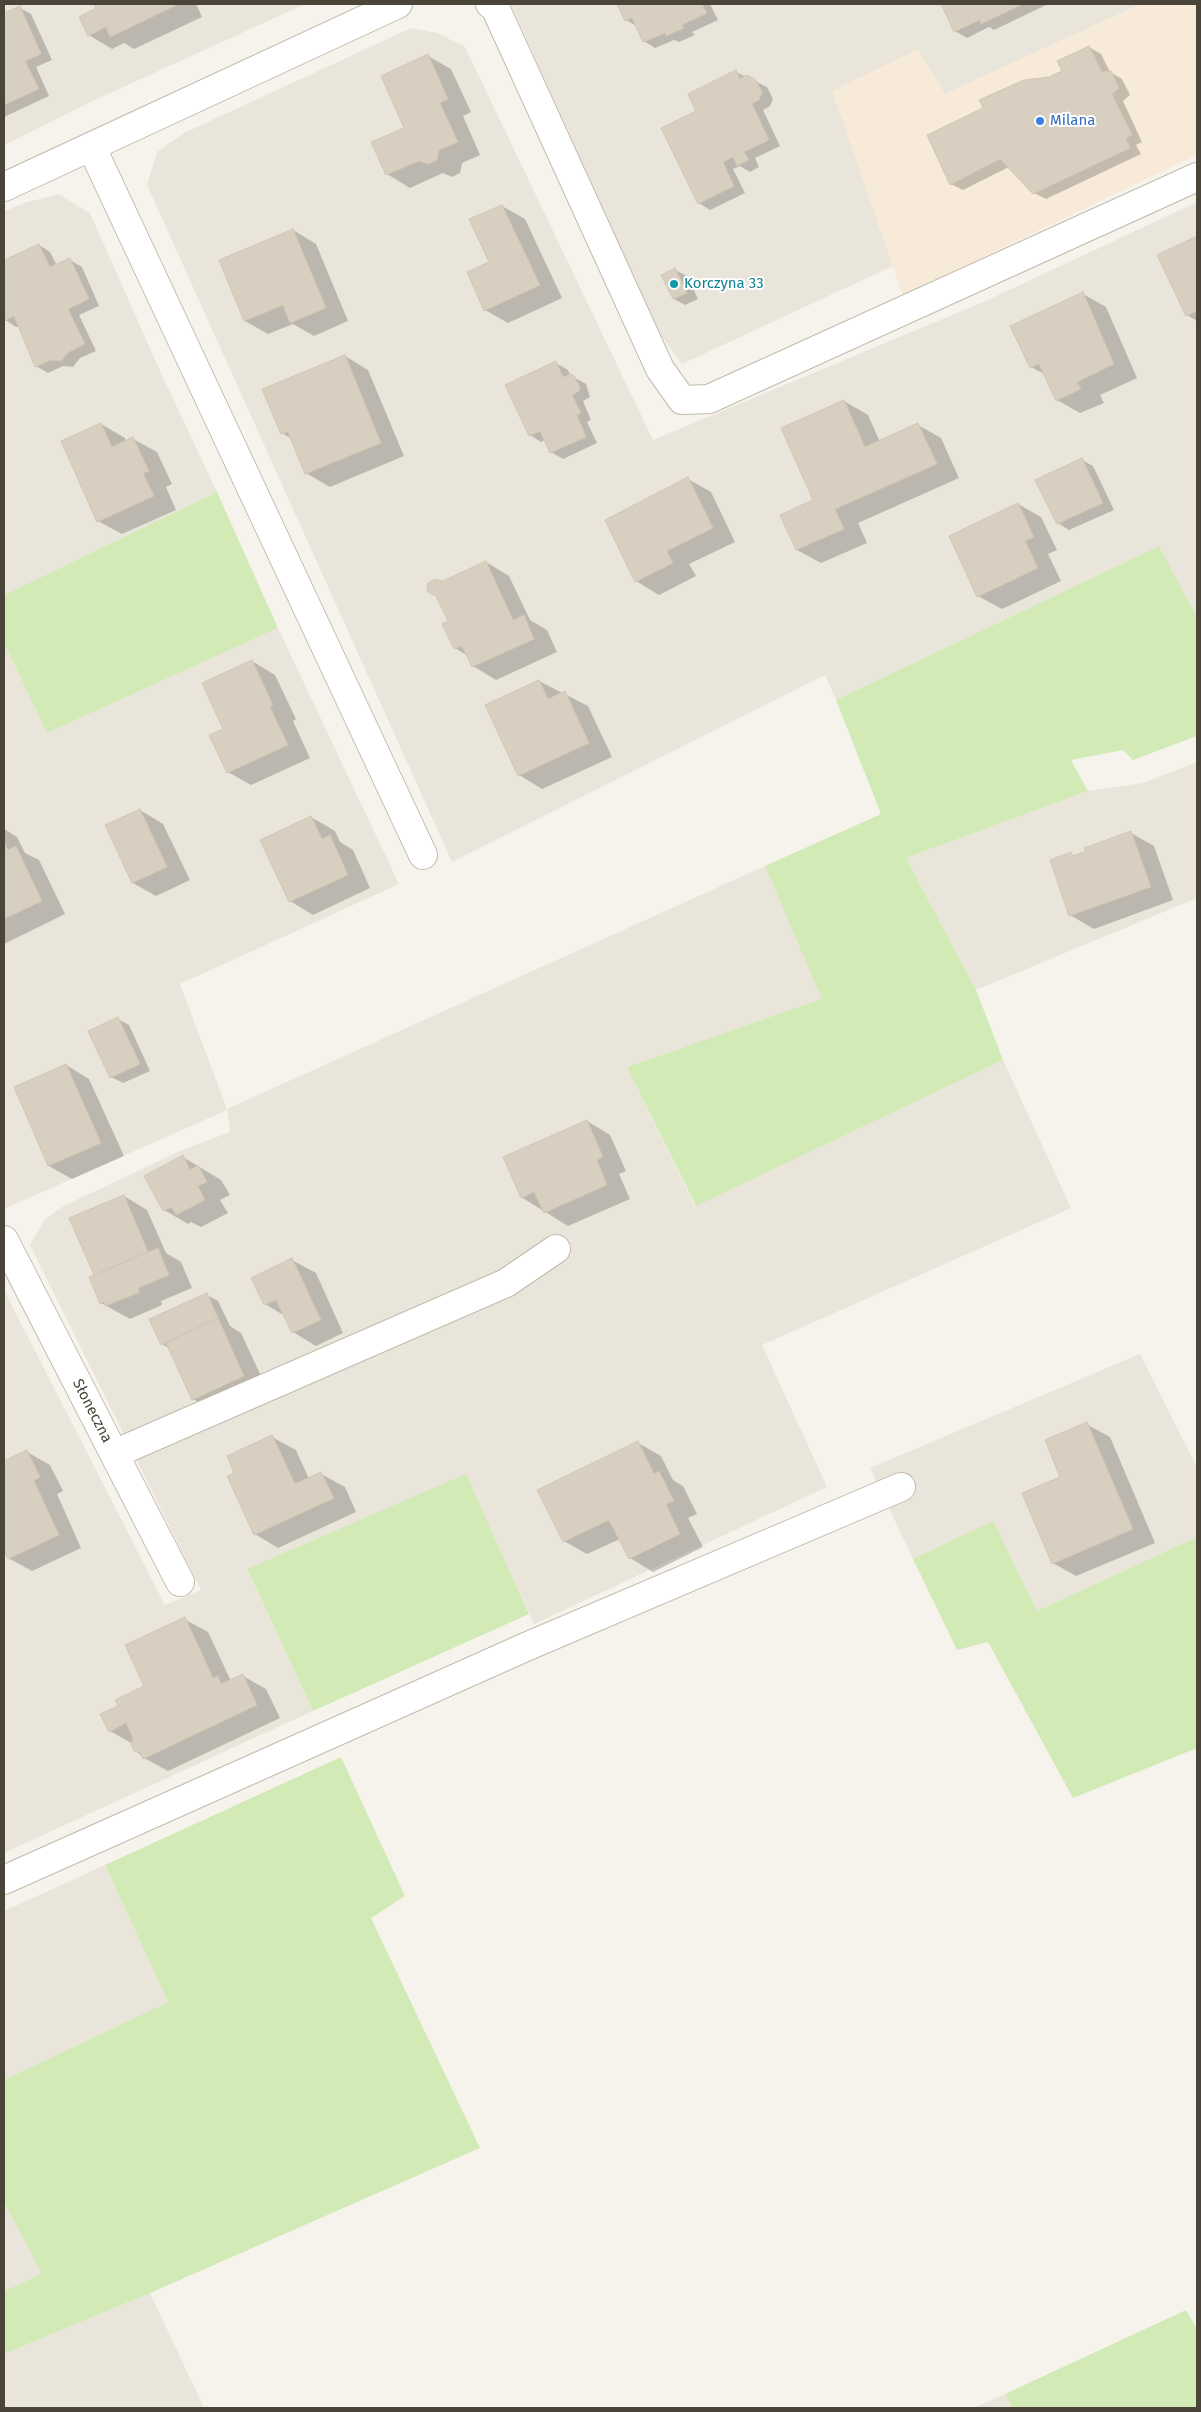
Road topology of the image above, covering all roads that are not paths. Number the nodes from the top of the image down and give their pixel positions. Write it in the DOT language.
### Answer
graph roads {
  1 [pos="398,4"];
  2 [pos="490,4"];
  3 [pos="92,148"];
  4 [pos="1197,177"];
  5 [pos="4,187"];
  6 [pos="423,855"];
  7 [pos="4,1240"];
  8 [pos="556,1249"];
  9 [pos="114,1454"];
  10 [pos="901,1487"];
  11 [pos="180,1582"];
  12 [pos="4,1880"];
  1 -- 3 [label="street"];
  2 -- 4 [label="street"];
  3 -- 5 [label="street"];
  3 -- 6 [label="street"];
  7 -- 9 [label="street, Słoneczna"];
  8 -- 9 [label="street"];
  9 -- 11 [label="street, Słoneczna"];
  10 -- 12 [label="street"];
}
